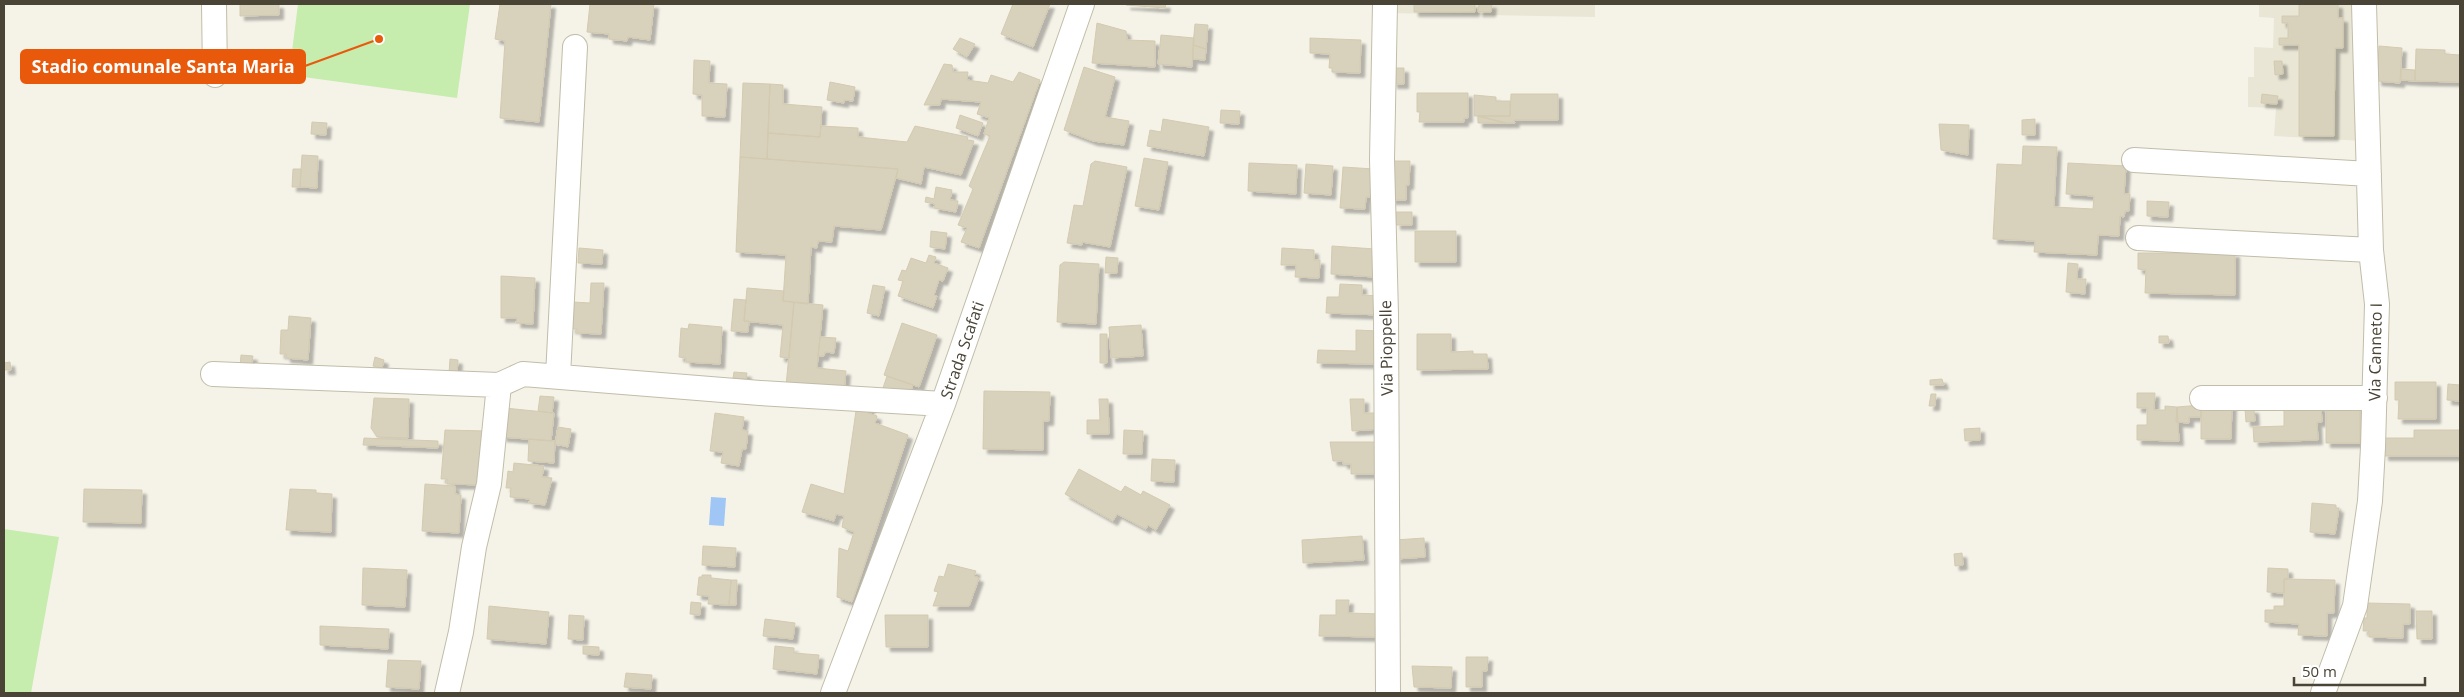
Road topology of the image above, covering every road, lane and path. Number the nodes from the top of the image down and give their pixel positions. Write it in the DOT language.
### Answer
graph roads {
  1 [pos="214,4"];
  2 [pos="1082,4"];
  3 [pos="1385,4"];
  4 [pos="2364,4"];
  5 [pos="574,47"];
  6 [pos="215,75"];
  7 [pos="2134,160"];
  8 [pos="2369,174"];
  9 [pos="2138,238"];
  10 [pos="2371,250"];
  11 [pos="213,374"];
  12 [pos="558,376"];
  13 [pos="499,385"];
  14 [pos="2202,398"];
  15 [pos="2375,398"];
  16 [pos="943,404"];
  17 [pos="447,693"];
  18 [pos="833,693"];
  19 [pos="1388,693"];
  20 [pos="2323,693"];
  1 -- 6 [label="street"];
  2 -- 16 [label="street, Strada Scafati"];
  3 -- 19 [label="street, Via Pioppelle"];
  4 -- 8 [label="street, Via Canneto I"];
  5 -- 12 [label="street"];
  7 -- 8 [label="street"];
  8 -- 10 [label="street, Via Canneto I"];
  9 -- 10 [label="street"];
  10 -- 15 [label="street, Via Canneto I"];
  11 -- 13 [label="street"];
  12 -- 13 [label="street"];
  12 -- 16 [label="street"];
  13 -- 17 [label="street"];
  14 -- 15 [label="street"];
  15 -- 20 [label="street, Via Canneto I"];
  16 -- 18 [label="street, Strada Scafati"];
}
